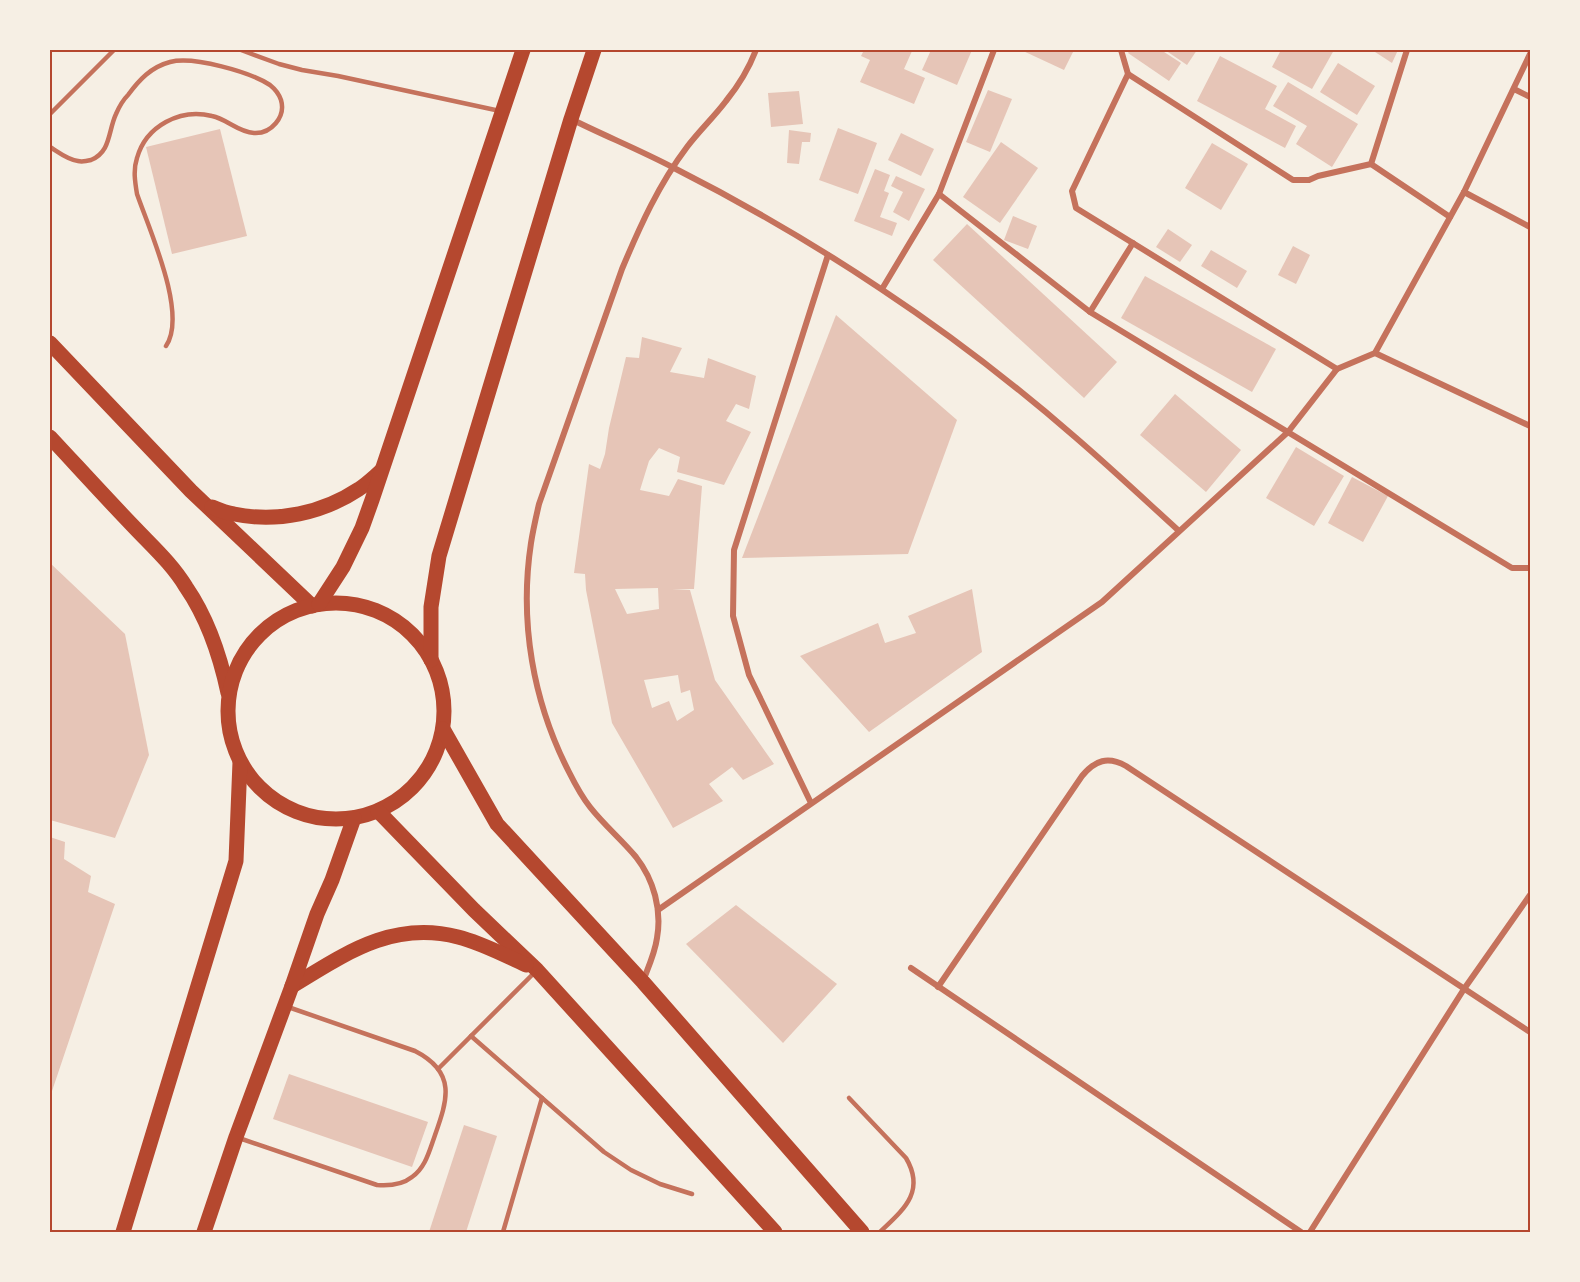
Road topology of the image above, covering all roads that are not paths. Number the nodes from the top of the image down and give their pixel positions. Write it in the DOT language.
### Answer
graph roads {
  1 [pos="114,50"];
  2 [pos="241,50"];
  3 [pos="523,50"];
  4 [pos="594,50"];
  5 [pos="756,50"];
  6 [pos="994,50"];
  7 [pos="1121,50"];
  8 [pos="1407,50"];
  9 [pos="1530,54"];
  10 [pos="1128,74"];
  11 [pos="1514,89"];
  12 [pos="1530,97"];
  13 [pos="502,112"];
  14 [pos="50,114"];
  15 [pos="571,119"];
  16 [pos="50,147"];
  17 [pos="1371,164"];
  18 [pos="672,167"];
  19 [pos="1464,192"];
  20 [pos="939,194"];
  21 [pos="1450,217"];
  22 [pos="1530,227"];
  23 [pos="1133,243"];
  24 [pos="828,255"];
  25 [pos="882,289"];
  26 [pos="1090,312"];
  27 [pos="50,342"];
  28 [pos="166,346"];
  29 [pos="1375,353"];
  30 [pos="1337,369"];
  31 [pos="1530,426"];
  32 [pos="1288,432"];
  33 [pos="50,437"];
  34 [pos="381,471"];
  35 [pos="208,506"];
  36 [pos="1179,531"];
  37 [pos="1530,568"];
  38 [pos="316,605"];
  39 [pos="431,660"];
  40 [pos="229,696"];
  41 [pos="443,729"];
  42 [pos="240,762"];
  43 [pos="811,803"];
  44 [pos="378,811"];
  45 [pos="354,818"];
  46 [pos="1530,895"];
  47 [pos="658,910"];
  48 [pos="911,968"];
  49 [pos="537,970"];
  50 [pos="643,982"];
  51 [pos="292,986"];
  52 [pos="938,987"];
  53 [pos="1464,989"];
  54 [pos="285,1006"];
  55 [pos="1530,1032"];
  56 [pos="471,1036"];
  57 [pos="438,1069"];
  58 [pos="542,1098"];
  59 [pos="849,1098"];
  60 [pos="236,1137"];
  61 [pos="692,1194"];
  62 [pos="123,1233"];
  63 [pos="204,1233"];
  64 [pos="503,1233"];
  65 [pos="775,1233"];
  66 [pos="862,1233"];
  67 [pos="880,1233"];
  68 [pos="1301,1233"];
  69 [pos="1310,1233"];
  1 -- 14 [label="lane"];
  2 -- 13 [label="lane"];
  3 -- 13 [label="main road"];
  4 -- 15 [label="main road"];
  5 -- 18 [label="street"];
  6 -- 20 [label="street"];
  7 -- 10 [label="street"];
  8 -- 17 [label="street"];
  9 -- 11 [label="street"];
  10 -- 17 [label="street"];
  10 -- 23 [label="street"];
  11 -- 12 [label="street"];
  11 -- 19 [label="street"];
  13 -- 34 [label="main road"];
  15 -- 18 [label="street"];
  15 -- 39 [label="main road"];
  16 -- 28 [label="lane"];
  17 -- 21 [label="street"];
  18 -- 24 [label="street"];
  18 -- 47 [label="street"];
  19 -- 21 [label="street"];
  19 -- 22 [label="street"];
  20 -- 25 [label="street"];
  20 -- 26 [label="street"];
  21 -- 29 [label="street"];
  23 -- 26 [label="street"];
  23 -- 30 [label="street"];
  24 -- 25 [label="street"];
  24 -- 43 [label="street"];
  25 -- 36 [label="street"];
  26 -- 32 [label="street"];
  27 -- 35 [label="main road"];
  29 -- 30 [label="street"];
  29 -- 31 [label="street"];
  30 -- 32 [label="street"];
  32 -- 36 [label="street"];
  32 -- 37 [label="street"];
  33 -- 40 [label="main road"];
  34 -- 35 [label="main road"];
  34 -- 38 [label="main road"];
  35 -- 38 [label="main road"];
  36 -- 43 [label="street"];
  38 -- 39 [label="main road"];
  38 -- 40 [label="main road"];
  39 -- 41 [label="main road"];
  40 -- 42 [label="main road"];
  41 -- 44 [label="main road"];
  41 -- 50 [label="main road"];
  42 -- 45 [label="main road"];
  42 -- 62 [label="main road"];
  43 -- 47 [label="street"];
  44 -- 45 [label="main road"];
  44 -- 49 [label="main road"];
  45 -- 51 [label="main road"];
  46 -- 53 [label="street"];
  47 -- 50 [label="street"];
  48 -- 52 [label="street"];
  49 -- 51 [label="main road"];
  49 -- 56 [label="lane"];
  49 -- 65 [label="main road"];
  50 -- 66 [label="main road"];
  51 -- 54 [label="main road"];
  52 -- 53 [label="street"];
  52 -- 68 [label="street"];
  53 -- 55 [label="street"];
  53 -- 69 [label="street"];
  54 -- 57 [label="lane"];
  54 -- 60 [label="main road"];
  56 -- 57 [label="lane"];
  56 -- 58 [label="lane"];
  57 -- 60 [label="lane"];
  58 -- 61 [label="lane"];
  58 -- 64 [label="lane"];
  59 -- 67 [label="lane"];
  60 -- 63 [label="main road"];
}
